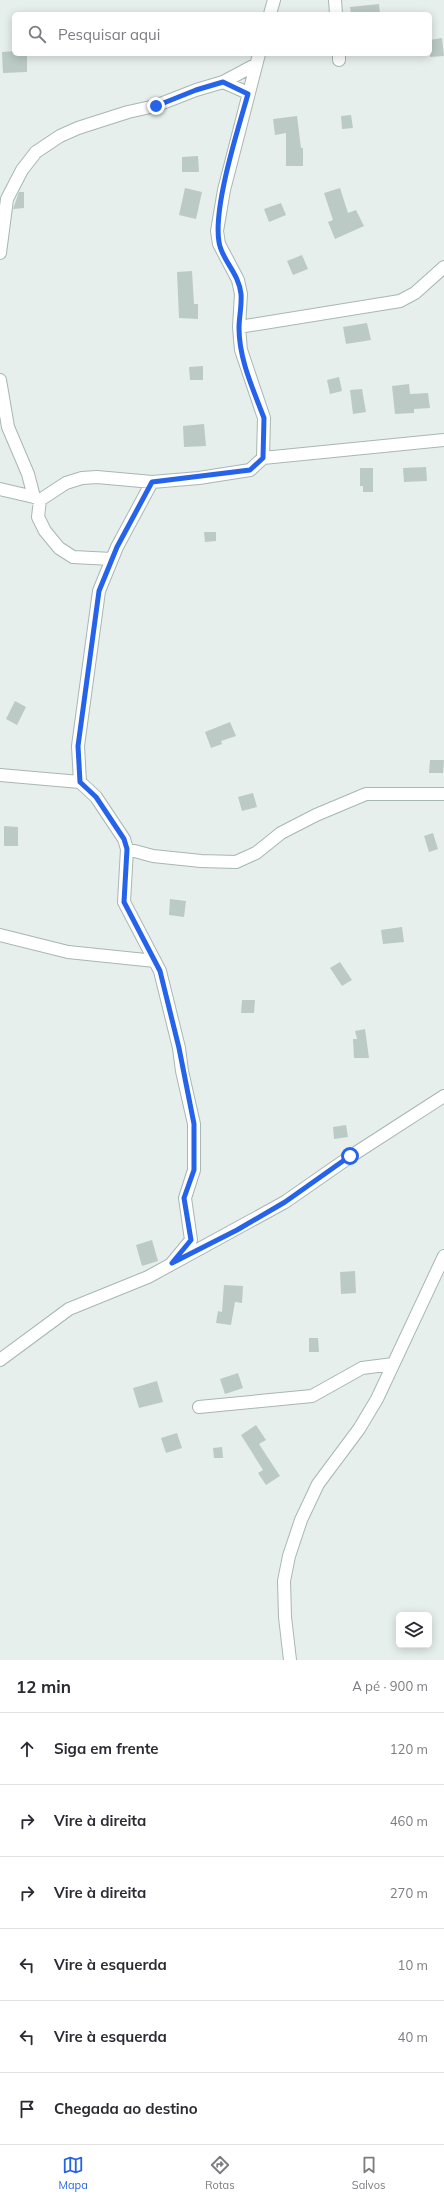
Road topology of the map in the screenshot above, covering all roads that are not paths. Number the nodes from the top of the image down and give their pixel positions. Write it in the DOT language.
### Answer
graph roads {
  1 [pos="274,0"];
  2 [pos="336,0"];
  3 [pos="271,12"];
  4 [pos="336,12"];
  5 [pos="257,59"];
  6 [pos="223,82"];
  7 [pos="248,94"];
  8 [pos="0,253"];
  9 [pos="444,267"];
  10 [pos="239,327"];
  11 [pos="0,380"];
  12 [pos="444,440"];
  13 [pos="263,458"];
  14 [pos="152,482"];
  15 [pos="0,489"];
  16 [pos="37,498"];
  17 [pos="112,559"];
  18 [pos="0,774"];
  19 [pos="80,782"];
  20 [pos="444,794"];
  21 [pos="127,849"];
  22 [pos="0,935"];
  23 [pos="155,961"];
  24 [pos="444,1096"];
  25 [pos="444,1256"];
  26 [pos="172,1263"];
  27 [pos="439,1279"];
  28 [pos="0,1360"];
  29 [pos="393,1364"];
  30 [pos="199,1407"];
  31 [pos="290,1660"];
  1 -- 3 [label="street"];
  2 -- 4 [label="street"];
  5 -- 6 [label="street"];
  5 -- 7 [label="street"];
  6 -- 7 [label="street"];
  6 -- 8 [label="street"];
  7 -- 10 [label="street"];
  9 -- 10 [label="street"];
  10 -- 13 [label="street"];
  11 -- 16 [label="street"];
  12 -- 13 [label="street"];
  13 -- 14 [label="street"];
  14 -- 16 [label="street"];
  14 -- 17 [label="street"];
  15 -- 16 [label="street"];
  16 -- 17 [label="street"];
  17 -- 19 [label="street"];
  18 -- 19 [label="street"];
  19 -- 21 [label="street"];
  20 -- 21 [label="street"];
  21 -- 23 [label="street"];
  22 -- 23 [label="street"];
  23 -- 26 [label="street"];
  24 -- 26 [label="street"];
  25 -- 27 [label="street"];
  26 -- 28 [label="street"];
  27 -- 29 [label="street"];
  29 -- 30 [label="street"];
  29 -- 31 [label="street"];
}
